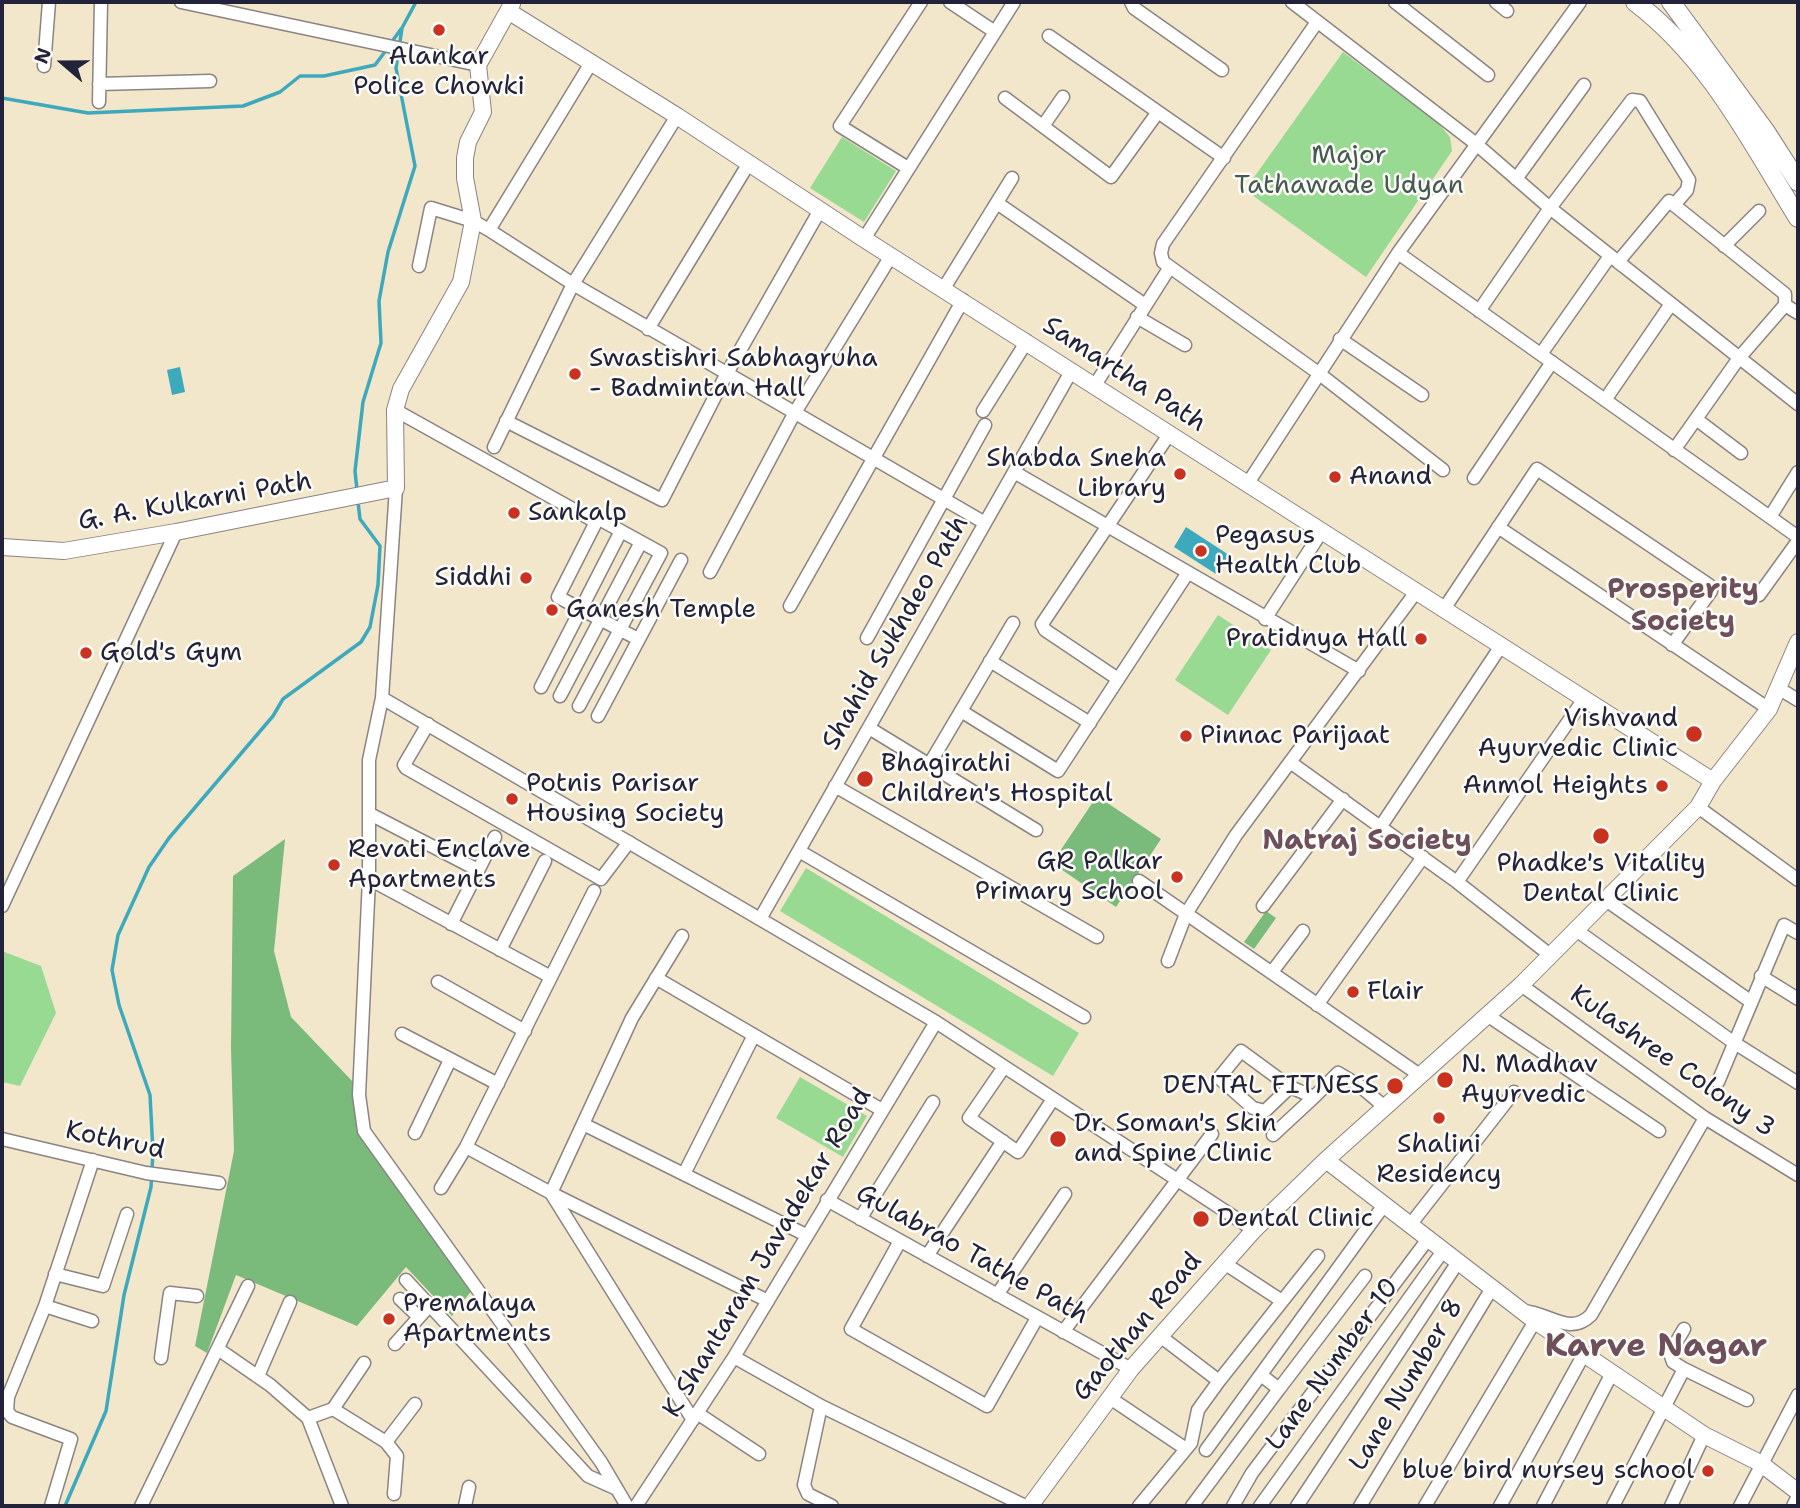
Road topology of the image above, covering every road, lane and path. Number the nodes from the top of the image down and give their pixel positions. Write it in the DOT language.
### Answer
graph roads {
  1 [pos="49,2"];
  2 [pos="101,2"];
  3 [pos="181,2"];
  4 [pos="922,2"];
  5 [pos="950,2"];
  6 [pos="1014,2"];
  7 [pos="1131,2"];
  8 [pos="1292,2"];
  9 [pos="1395,2"];
  10 [pos="1496,2"];
  11 [pos="1580,2"];
  12 [pos="1635,2"];
  13 [pos="1671,2"];
  14 [pos="510,6"];
  15 [pos="1507,10"];
  16 [pos="1317,22"];
  17 [pos="995,32"];
  18 [pos="1049,36"];
  19 [pos="590,63"];
  20 [pos="478,65"];
  21 [pos="44,66"];
  22 [pos="1222,70"];
  23 [pos="1488,75"];
  24 [pos="210,81"];
  25 [pos="99,83"];
  26 [pos="1584,85"];
  27 [pos="1063,97"];
  28 [pos="1005,98"];
  29 [pos="99,102"];
  30 [pos="1158,112"];
  31 [pos="677,116"];
  32 [pos="1043,126"];
  33 [pos="1475,143"];
  34 [pos="1224,158"];
  35 [pos="749,163"];
  36 [pos="908,169"];
  37 [pos="1012,178"];
  38 [pos="1516,179"];
  39 [pos="1798,182"];
  40 [pos="997,203"];
  41 [pos="1674,205"];
  42 [pos="1550,208"];
  43 [pos="820,211"];
  44 [pos="1759,211"];
  45 [pos="1798,218"];
  46 [pos="473,221"];
  47 [pos="489,230"];
  48 [pos="864,239"];
  49 [pos="1724,246"];
  50 [pos="1398,253"];
  51 [pos="891,256"];
  52 [pos="1610,256"];
  53 [pos="419,266"];
  54 [pos="1623,266"];
  55 [pos="1170,267"];
  56 [pos="573,284"];
  57 [pos="944,288"];
  58 [pos="963,300"];
  59 [pos="1671,304"];
  60 [pos="1145,305"];
  61 [pos="1785,305"];
  62 [pos="1479,311"];
  63 [pos="1798,313"];
  64 [pos="1137,317"];
  65 [pos="648,329"];
  66 [pos="1340,339"];
  67 [pos="1027,341"];
  68 [pos="1185,345"];
  69 [pos="1541,354"];
  70 [pos="1740,358"];
  71 [pos="1552,362"];
  72 [pos="1072,370"];
  73 [pos="1317,372"];
  74 [pos="726,375"];
  75 [pos="1095,385"];
  76 [pos="1422,395"];
  77 [pos="1605,400"];
  78 [pos="1798,404"];
  79 [pos="395,410"];
  80 [pos="983,411"];
  81 [pos="794,414"];
  82 [pos="1696,419"];
  83 [pos="506,421"];
  84 [pos="985,425"];
  85 [pos="1170,433"];
  86 [pos="494,447"];
  87 [pos="1675,450"];
  88 [pos="1741,453"];
  89 [pos="872,460"];
  90 [pos="1443,470"];
  91 [pos="1014,472"];
  92 [pos="1798,472"];
  93 [pos="1474,478"];
  94 [pos="1248,483"];
  95 [pos="396,488"];
  96 [pos="944,500"];
  97 [pos="1770,517"];
  98 [pos="596,522"];
  99 [pos="985,523"];
  100 [pos="1106,525"];
  101 [pos="1498,527"];
  102 [pos="621,531"];
  103 [pos="1322,531"];
  104 [pos="176,532"];
  105 [pos="1798,539"];
  106 [pos="641,542"];
  107 [pos="2,547"];
  108 [pos="681,560"];
  109 [pos="710,572"];
  110 [pos="1187,574"];
  111 [pos="1416,592"];
  112 [pos="1759,595"];
  113 [pos="790,606"];
  114 [pos="581,609"];
  115 [pos="1444,609"];
  116 [pos="599,619"];
  117 [pos="1265,619"];
  118 [pos="1013,623"];
  119 [pos="621,630"];
  120 [pos="867,638"];
  121 [pos="638,639"];
  122 [pos="1798,642"];
  123 [pos="1672,645"];
  124 [pos="1501,646"];
  125 [pos="990,661"];
  126 [pos="1359,671"];
  127 [pos="1118,679"];
  128 [pos="541,687"];
  129 [pos="1778,688"];
  130 [pos="560,696"];
  131 [pos="382,698"];
  132 [pos="1584,699"];
  133 [pos="1798,700"];
  134 [pos="579,706"];
  135 [pos="1769,709"];
  136 [pos="961,710"];
  137 [pos="598,716"];
  138 [pos="1090,723"];
  139 [pos="428,724"];
  140 [pos="869,728"];
  141 [pos="1290,762"];
  142 [pos="929,765"];
  143 [pos="1713,781"];
  144 [pos="835,786"];
  145 [pos="1343,799"];
  146 [pos="1698,807"];
  147 [pos="370,814"];
  148 [pos="1381,826"];
  149 [pos="1036,830"];
  150 [pos="495,837"];
  151 [pos="629,842"];
  152 [pos="799,851"];
  153 [pos="1423,857"];
  154 [pos="545,861"];
  155 [pos="478,870"];
  156 [pos="369,879"];
  157 [pos="1798,880"];
  158 [pos="1139,881"];
  159 [pos="1457,882"];
  160 [pos="594,891"];
  161 [pos="1606,900"];
  162 [pos="2,906"];
  163 [pos="1263,906"];
  164 [pos="1186,914"];
  165 [pos="760,919"];
  166 [pos="451,924"];
  167 [pos="1576,930"];
  168 [pos="1303,931"];
  169 [pos="1798,933"];
  170 [pos="682,936"];
  171 [pos="1097,937"];
  172 [pos="500,950"];
  173 [pos="1550,955"];
  174 [pos="1168,961"];
  175 [pos="1272,972"];
  176 [pos="1761,976"];
  177 [pos="551,978"];
  178 [pos="656,978"];
  179 [pos="438,982"];
  180 [pos="1521,985"];
  181 [pos="1798,999"];
  182 [pos="1750,1001"];
  183 [pos="1317,1005"];
  184 [pos="1487,1015"];
  185 [pos="1084,1017"];
  186 [pos="936,1022"];
  187 [pos="524,1031"];
  188 [pos="402,1034"];
  189 [pos="754,1035"];
  190 [pos="1733,1042"];
  191 [pos="450,1060"];
  192 [pos="1004,1066"];
  193 [pos="1421,1076"];
  194 [pos="1718,1082"];
  195 [pos="1798,1083"];
  196 [pos="498,1084"];
  197 [pos="1290,1087"];
  198 [pos="1514,1092"];
  199 [pos="1314,1097"];
  200 [pos="1053,1099"];
  201 [pos="933,1102"];
  202 [pos="1386,1108"];
  203 [pos="881,1110"];
  204 [pos="1705,1118"];
  205 [pos="583,1124"];
  206 [pos="1659,1131"];
  207 [pos="415,1133"];
  208 [pos="1212,1134"];
  209 [pos="1273,1135"];
  210 [pos="2,1139"];
  211 [pos="1003,1141"];
  212 [pos="466,1147"];
  213 [pos="93,1160"];
  214 [pos="1326,1160"];
  215 [pos="684,1174"];
  216 [pos="1798,1175"];
  217 [pos="1179,1181"];
  218 [pos="219,1183"];
  219 [pos="441,1188"];
  220 [pos="551,1193"];
  221 [pos="1065,1194"];
  222 [pos="827,1200"];
  223 [pos="1384,1205"];
  224 [pos="127,1214"];
  225 [pos="860,1219"];
  226 [pos="1410,1225"];
  227 [pos="1254,1230"];
  228 [pos="806,1236"];
  229 [pos="1428,1239"];
  230 [pos="900,1241"];
  231 [pos="1443,1251"];
  232 [pos="927,1256"];
  233 [pos="1318,1256"];
  234 [pos="1458,1262"];
  235 [pos="1224,1263"];
  236 [pos="55,1274"];
  237 [pos="1365,1276"];
  238 [pos="406,1280"];
  239 [pos="248,1286"];
  240 [pos="1492,1288"];
  241 [pos="996,1295"];
  242 [pos="197,1296"];
  243 [pos="400,1299"];
  244 [pos="768,1301"];
  245 [pos="1282,1301"];
  246 [pos="290,1302"];
  247 [pos="45,1306"];
  248 [pos="430,1306"];
  249 [pos="1521,1311"];
  250 [pos="419,1317"];
  251 [pos="1037,1318"];
  252 [pos="92,1321"];
  253 [pos="1535,1321"];
  254 [pos="1684,1329"];
  255 [pos="1063,1332"];
  256 [pos="1160,1336"];
  257 [pos="395,1345"];
  258 [pos="218,1349"];
  259 [pos="1584,1354"];
  260 [pos="734,1357"];
  261 [pos="161,1358"];
  262 [pos="364,1363"];
  263 [pos="1131,1369"];
  264 [pos="1684,1369"];
  265 [pos="1612,1373"];
  266 [pos="1261,1375"];
  267 [pos="258,1376"];
  268 [pos="1219,1381"];
  269 [pos="1279,1389"];
  270 [pos="1798,1395"];
  271 [pos="1110,1398"];
  272 [pos="1747,1400"];
  273 [pos="415,1404"];
  274 [pos="821,1406"];
  275 [pos="1662,1406"];
  276 [pos="333,1409"];
  277 [pos="695,1417"];
  278 [pos="308,1418"];
  279 [pos="1704,1436"];
  280 [pos="386,1442"];
  281 [pos="1186,1449"];
  282 [pos="1206,1450"];
  283 [pos="760,1454"];
  284 [pos="1760,1464"];
  285 [pos="470,1486"];
  286 [pos="617,1489"];
  287 [pos="394,1494"];
  288 [pos="1798,1494"];
  289 [pos="51,1506"];
  290 [pos="141,1506"];
  291 [pos="342,1506"];
  292 [pos="465,1506"];
  293 [pos="627,1506"];
  294 [pos="636,1506"];
  295 [pos="832,1506"];
  296 [pos="1027,1506"];
  297 [pos="1139,1506"];
  298 [pos="1192,1506"];
  299 [pos="1233,1506"];
  300 [pos="1260,1506"];
  301 [pos="1297,1506"];
  302 [pos="1360,1506"];
  303 [pos="1425,1506"];
  304 [pos="1500,1506"];
  305 [pos="1543,1506"];
  306 [pos="1613,1506"];
  307 [pos="1671,1506"];
  308 [pos="1740,1506"];
  309 [pos="1793,1506"];
  1 -- 21 [label="street"];
  2 -- 25 [label="street"];
  3 -- 20 [label="street"];
  4 -- 36 [label="street"];
  5 -- 17 [label="street"];
  6 -- 17 [label="street"];
  7 -- 22 [label="street"];
  8 -- 16 [label="street"];
  9 -- 23 [label="street"];
  10 -- 15 [label="street"];
  11 -- 33 [label="street"];
  12 -- 45 [label="main road"];
  13 -- 39 [label="main road"];
  14 -- 19 [label="street, Samartha Path"];
  14 -- 20 [label="street"];
  16 -- 33 [label="street"];
  16 -- 34 [label="street"];
  17 -- 36 [label="street"];
  18 -- 30 [label="street"];
  19 -- 31 [label="street, Samartha Path"];
  19 -- 47 [label="street"];
  20 -- 46 [label="street"];
  24 -- 25 [label="street"];
  25 -- 29 [label="street"];
  26 -- 38 [label="street"];
  27 -- 32 [label="street"];
  28 -- 32 [label="street"];
  30 -- 32 [label="street"];
  30 -- 34 [label="street"];
  31 -- 35 [label="street, Samartha Path"];
  31 -- 56 [label="street"];
  33 -- 38 [label="street"];
  33 -- 50 [label="street"];
  34 -- 55 [label="street"];
  35 -- 43 [label="street, Samartha Path"];
  35 -- 65 [label="street"];
  36 -- 48 [label="street"];
  37 -- 40 [label="street"];
  38 -- 42 [label="street"];
  40 -- 57 [label="street"];
  40 -- 60 [label="street"];
  41 -- 42 [label="street"];
  41 -- 49 [label="street"];
  41 -- 54 [label="street"];
  42 -- 52 [label="street"];
  42 -- 62 [label="street"];
  43 -- 48 [label="street, Samartha Path"];
  43 -- 74 [label="street"];
  44 -- 49 [label="street"];
  46 -- 47 [label="street"];
  46 -- 53 [label="street"];
  46 -- 79 [label="street"];
  47 -- 56 [label="street"];
  48 -- 51 [label="street, Samartha Path"];
  49 -- 61 [label="street"];
  50 -- 62 [label="street"];
  50 -- 66 [label="street"];
  51 -- 57 [label="street, Samartha Path"];
  51 -- 81 [label="street"];
  52 -- 54 [label="street"];
  52 -- 69 [label="street"];
  54 -- 59 [label="street"];
  55 -- 60 [label="street"];
  55 -- 73 [label="street"];
  56 -- 65 [label="street"];
  56 -- 83 [label="street"];
  57 -- 58 [label="street, Samartha Path"];
  58 -- 67 [label="street, Samartha Path"];
  58 -- 89 [label="street"];
  59 -- 70 [label="street"];
  59 -- 77 [label="street"];
  60 -- 64 [label="street"];
  61 -- 63 [label="street"];
  61 -- 70 [label="street"];
  62 -- 69 [label="street"];
  64 -- 68 [label="street"];
  64 -- 75 [label="street"];
  65 -- 74 [label="street"];
  66 -- 73 [label="street"];
  66 -- 76 [label="street"];
  67 -- 72 [label="street, Samartha Path"];
  67 -- 80 [label="street"];
  69 -- 71 [label="street"];
  70 -- 78 [label="street"];
  70 -- 82 [label="street"];
  71 -- 77 [label="street"];
  71 -- 93 [label="street"];
  72 -- 75 [label="street, Samartha Path"];
  72 -- 91 [label="street, Shahid Sukhdeo Path"];
  73 -- 90 [label="street"];
  73 -- 94 [label="street"];
  74 -- 81 [label="street"];
  74 -- 83 [label="street"];
  75 -- 85 [label="street, Samartha Path"];
  77 -- 87 [label="street"];
  79 -- 95 [label="street"];
  79 -- 98 [label="street"];
  81 -- 89 [label="street"];
  81 -- 109 [label="street"];
  82 -- 87 [label="street"];
  82 -- 88 [label="street"];
  83 -- 86 [label="street"];
  84 -- 96 [label="street"];
  85 -- 94 [label="street, Samartha Path"];
  85 -- 100 [label="street"];
  87 -- 97 [label="street"];
  89 -- 96 [label="street"];
  89 -- 113 [label="street"];
  91 -- 99 [label="street, Shahid Sukhdeo Path"];
  91 -- 100 [label="street"];
  92 -- 97 [label="street"];
  94 -- 103 [label="street, Samartha Path"];
  95 -- 104 [label="street, G. A. Kulkarni Path"];
  95 -- 131 [label="street"];
  96 -- 99 [label="street"];
  96 -- 120 [label="street"];
  97 -- 105 [label="street"];
  98 -- 102 [label="street"];
  98 -- 114 [label="street"];
  99 -- 140 [label="street, Shahid Sukhdeo Path"];
  100 -- 110 [label="street"];
  100 -- 127 [label="street"];
  101 -- 115 [label="street"];
  101 -- 123 [label="street"];
  101 -- 123 [label="street"];
  102 -- 106 [label="street"];
  102 -- 114 [label="street"];
  103 -- 111 [label="street, Samartha Path"];
  103 -- 117 [label="street"];
  104 -- 107 [label="street, G. A. Kulkarni Path"];
  104 -- 162 [label="street"];
  105 -- 112 [label="street"];
  106 -- 116 [label="street"];
  106 -- 119 [label="street"];
  108 -- 121 [label="street"];
  110 -- 117 [label="street"];
  110 -- 127 [label="street"];
  111 -- 115 [label="street, Samartha Path"];
  111 -- 126 [label="street"];
  114 -- 116 [label="street"];
  114 -- 128 [label="street"];
  115 -- 124 [label="street, Samartha Path"];
  116 -- 119 [label="street"];
  116 -- 130 [label="street"];
  117 -- 126 [label="street"];
  118 -- 125 [label="street"];
  119 -- 121 [label="street"];
  119 -- 134 [label="street"];
  121 -- 137 [label="street"];
  122 -- 129 [label="street, Gaothan Road"];
  123 -- 135 [label="street"];
  124 -- 132 [label="street, Samartha Path"];
  124 -- 148 [label="street"];
  125 -- 136 [label="street"];
  125 -- 138 [label="street"];
  126 -- 141 [label="street"];
  127 -- 138 [label="street"];
  129 -- 133 [label="street"];
  129 -- 135 [label="street, Gaothan Road"];
  131 -- 139 [label="street"];
  131 -- 147 [label="street"];
  132 -- 143 [label="street, Samartha Path"];
  132 -- 159 [label="street"];
  135 -- 143 [label="street, Gaothan Road"];
  136 -- 138 [label="street"];
  136 -- 142 [label="street"];
  139 -- 151 [label="street"];
  139 -- 151 [label="street"];
  140 -- 142 [label="street"];
  140 -- 144 [label="street, Shahid Sukhdeo Path"];
  141 -- 145 [label="street"];
  141 -- 164 [label="street"];
  142 -- 149 [label="street"];
  143 -- 146 [label="street, Gaothan Road"];
  144 -- 152 [label="street, Shahid Sukhdeo Path"];
  144 -- 171 [label="street"];
  145 -- 148 [label="street"];
  145 -- 163 [label="street"];
  146 -- 157 [label="street"];
  146 -- 161 [label="street, Gaothan Road"];
  147 -- 155 [label="street"];
  147 -- 156 [label="street"];
  148 -- 153 [label="street"];
  150 -- 155 [label="street"];
  151 -- 165 [label="street"];
  152 -- 165 [label="street, Shahid Sukhdeo Path"];
  152 -- 185 [label="street"];
  153 -- 159 [label="street"];
  153 -- 183 [label="street"];
  154 -- 172 [label="street"];
  155 -- 166 [label="street"];
  156 -- 166 [label="street"];
  156 -- 286 [label="street"];
  158 -- 164 [label="street"];
  159 -- 173 [label="street"];
  160 -- 177 [label="street"];
  161 -- 167 [label="street, Gaothan Road"];
  161 -- 182 [label="street"];
  164 -- 174 [label="street"];
  164 -- 175 [label="street"];
  165 -- 186 [label="street"];
  166 -- 172 [label="street"];
  167 -- 173 [label="street, Gaothan Road"];
  167 -- 190 [label="street"];
  168 -- 175 [label="street"];
  169 -- 176 [label="street"];
  170 -- 178 [label="street"];
  172 -- 177 [label="street"];
  173 -- 180 [label="street, Gaothan Road"];
  175 -- 183 [label="street"];
  176 -- 181 [label="street"];
  176 -- 182 [label="street"];
  177 -- 187 [label="street"];
  178 -- 189 [label="street"];
  178 -- 205 [label="street"];
  179 -- 187 [label="street"];
  180 -- 184 [label="street, Gaothan Road"];
  180 -- 204 [label="street, Kulashree Colony 3"];
  182 -- 190 [label="street"];
  183 -- 193 [label="street"];
  184 -- 193 [label="street, Gaothan Road"];
  184 -- 206 [label="street"];
  186 -- 192 [label="street"];
  186 -- 203 [label="street, K Shantaram Javadekar Road"];
  187 -- 196 [label="street"];
  188 -- 191 [label="street"];
  189 -- 203 [label="street"];
  189 -- 215 [label="street"];
  190 -- 194 [label="street"];
  190 -- 195 [label="street"];
  191 -- 196 [label="street"];
  191 -- 207 [label="street"];
  192 -- 200 [label="street"];
  192 -- 211 [label="street"];
  193 -- 202 [label="street, Gaothan Road"];
  196 -- 212 [label="street"];
  197 -- 197 [label="street"];
  197 -- 199 [label="street"];
  198 -- 226 [label="street"];
  199 -- 202 [label="street"];
  199 -- 209 [label="street"];
  200 -- 211 [label="street"];
  200 -- 217 [label="street"];
  201 -- 225 [label="street"];
  202 -- 214 [label="street, Gaothan Road"];
  203 -- 222 [label="street, K Shantaram Javadekar Road"];
  204 -- 216 [label="street, Kulashree Colony 3"];
  204 -- 249 [label="street"];
  205 -- 215 [label="street"];
  205 -- 220 [label="street"];
  208 -- 217 [label="street"];
  210 -- 213 [label="street, Kothrud"];
  211 -- 232 [label="street"];
  212 -- 219 [label="street"];
  212 -- 220 [label="street"];
  213 -- 218 [label="street, Kothrud"];
  213 -- 236 [label="street"];
  214 -- 223 [label="street"];
  214 -- 227 [label="street, Gaothan Road"];
  215 -- 228 [label="street"];
  217 -- 227 [label="street"];
  217 -- 255 [label="street"];
  220 -- 244 [label="street"];
  220 -- 277 [label="street"];
  221 -- 241 [label="street"];
  222 -- 225 [label="street, Gulabrao Tathe Path"];
  222 -- 228 [label="street, K Shantaram Javadekar Road"];
  223 -- 226 [label="street"];
  223 -- 266 [label="street"];
  224 -- 236 [label="street"];
  225 -- 230 [label="street, Gulabrao Tathe Path"];
  226 -- 229 [label="street"];
  227 -- 235 [label="street, Gaothan Road"];
  228 -- 244 [label="street, K Shantaram Javadekar Road"];
  229 -- 231 [label="street"];
  229 -- 299 [label="street"];
  230 -- 232 [label="street, Gulabrao Tathe Path"];
  230 -- 251 [label="street"];
  231 -- 234 [label="street"];
  231 -- 300 [label="street, Lane Number 10"];
  232 -- 241 [label="street, Gulabrao Tathe Path"];
  233 -- 245 [label="street"];
  234 -- 240 [label="street"];
  234 -- 301 [label="street"];
  235 -- 245 [label="street"];
  235 -- 256 [label="street, Gaothan Road"];
  236 -- 247 [label="street"];
  237 -- 269 [label="street"];
  238 -- 248 [label="street"];
  239 -- 258 [label="street"];
  240 -- 249 [label="street"];
  240 -- 302 [label="street, Lane Number 8"];
  241 -- 251 [label="street, Gulabrao Tathe Path"];
  242 -- 261 [label="street"];
  243 -- 250 [label="street"];
  244 -- 260 [label="street, K Shantaram Javadekar Road"];
  245 -- 268 [label="street"];
  246 -- 267 [label="street"];
  247 -- 252 [label="street"];
  247 -- 289 [label="street"];
  248 -- 250 [label="street"];
  248 -- 286 [label="street"];
  249 -- 253 [label="street"];
  250 -- 257 [label="street"];
  251 -- 255 [label="street, Gulabrao Tathe Path"];
  253 -- 259 [label="street"];
  253 -- 303 [label="street"];
  254 -- 264 [label="street"];
  255 -- 263 [label="street, Gulabrao Tathe Path"];
  256 -- 263 [label="street, Gaothan Road"];
  256 -- 268 [label="street"];
  258 -- 267 [label="street"];
  258 -- 290 [label="street"];
  259 -- 265 [label="street"];
  259 -- 304 [label="street"];
  260 -- 274 [label="street"];
  260 -- 277 [label="street, K Shantaram Javadekar Road"];
  262 -- 276 [label="street"];
  263 -- 271 [label="street, Gaothan Road"];
  264 -- 272 [label="street"];
  264 -- 275 [label="street"];
  265 -- 275 [label="street"];
  265 -- 305 [label="street"];
  266 -- 269 [label="street"];
  266 -- 282 [label="street"];
  267 -- 278 [label="street"];
  268 -- 281 [label="street"];
  269 -- 298 [label="street"];
  270 -- 284 [label="street"];
  271 -- 281 [label="street"];
  271 -- 296 [label="street, Gaothan Road"];
  273 -- 280 [label="street"];
  274 -- 295 [label="street"];
  274 -- 296 [label="street"];
  275 -- 279 [label="street"];
  275 -- 306 [label="street"];
  276 -- 278 [label="street"];
  276 -- 280 [label="street"];
  277 -- 283 [label="street"];
  277 -- 294 [label="street, K Shantaram Javadekar Road"];
  278 -- 291 [label="street"];
  279 -- 284 [label="street"];
  279 -- 307 [label="street"];
  280 -- 287 [label="street"];
  281 -- 297 [label="street"];
  284 -- 288 [label="street"];
  284 -- 308 [label="street"];
  285 -- 292 [label="street"];
  286 -- 293 [label="street"];
  288 -- 309 [label="street"];
}
